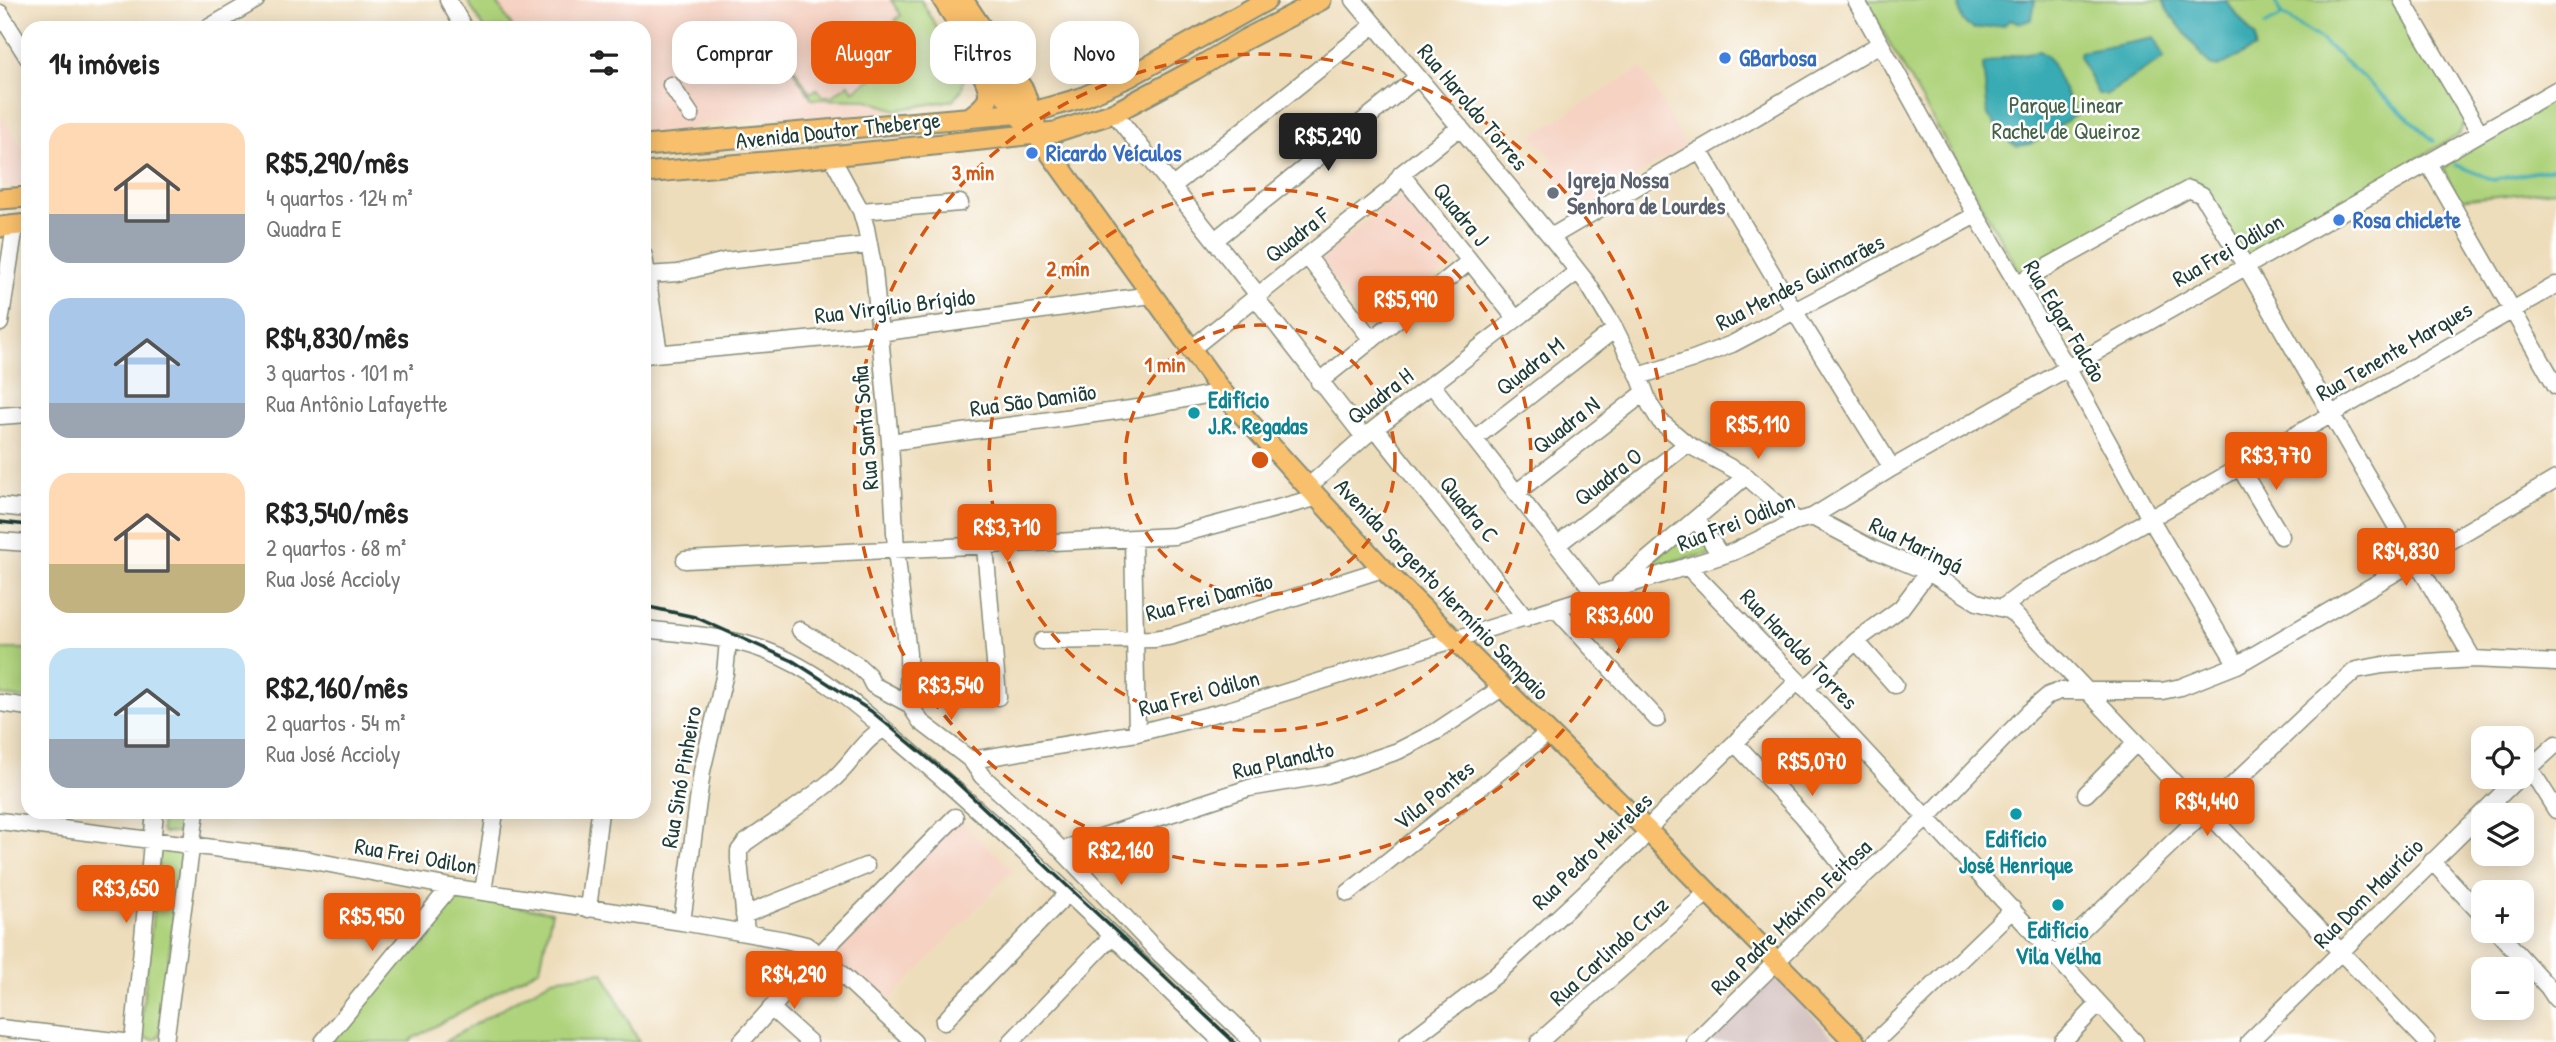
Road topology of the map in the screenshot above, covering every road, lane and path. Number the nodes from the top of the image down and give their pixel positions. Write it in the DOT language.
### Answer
graph roads {
  1 [pos="256,0"];
  2 [pos="447,0"];
  3 [pos="943,0"];
  4 [pos="963,0"];
  5 [pos="1267,0"];
  6 [pos="1321,0"];
  7 [pos="1354,0"];
  8 [pos="1856,0"];
  9 [pos="2402,0"];
  10 [pos="0,13"];
  11 [pos="220,21"];
  12 [pos="460,21"];
  13 [pos="957,21"];
  14 [pos="1374,25"];
  15 [pos="1880,44"];
  16 [pos="21,47"];
  17 [pos="1418,77"];
  18 [pos="987,84"];
  19 [pos="1004,84"];
  20 [pos="671,85"];
  21 [pos="2556,90"];
  22 [pos="1026,113"];
  23 [pos="1114,113"];
  24 [pos="691,115"];
  25 [pos="967,119"];
  26 [pos="1460,127"];
  27 [pos="2480,133"];
  28 [pos="1037,135"];
  29 [pos="707,142"];
  30 [pos="651,146"];
  31 [pos="1699,150"];
  32 [pos="831,156"];
  33 [pos="2428,163"];
  34 [pos="710,167"];
  35 [pos="651,172"];
  36 [pos="1401,174"];
  37 [pos="1173,186"];
  38 [pos="21,198"];
  39 [pos="0,200"];
  40 [pos="960,203"];
  41 [pos="861,211"];
  42 [pos="1976,215"];
  43 [pos="14,226"];
  44 [pos="1552,237"];
  45 [pos="1215,240"];
  46 [pos="869,245"];
  47 [pos="1307,256"];
  48 [pos="1470,261"];
  49 [pos="2245,265"];
  50 [pos="1577,272"];
  51 [pos="651,275"];
  52 [pos="2016,284"];
  53 [pos="2556,285"];
  54 [pos="1151,295"];
  55 [pos="1256,296"];
  56 [pos="2512,310"];
  57 [pos="1795,312"];
  58 [pos="1516,319"];
  59 [pos="0,323"];
  60 [pos="1615,329"];
  61 [pos="879,333"];
  62 [pos="1372,340"];
  63 [pos="1191,349"];
  64 [pos="652,354"];
  65 [pos="2068,369"];
  66 [pos="1639,376"];
  67 [pos="1319,382"];
  68 [pos="1432,385"];
  69 [pos="2556,386"];
  70 [pos="1222,392"];
  71 [pos="1644,393"];
  72 [pos="2330,413"];
  73 [pos="21,414"];
  74 [pos="0,416"];
  75 [pos="1370,433"];
  76 [pos="1474,439"];
  77 [pos="890,442"];
  78 [pos="1687,444"];
  79 [pos="2239,466"];
  80 [pos="1892,468"];
  81 [pos="1746,476"];
  82 [pos="2556,479"];
  83 [pos="1313,492"];
  84 [pos="1516,493"];
  85 [pos="0,506"];
  86 [pos="21,508"];
  87 [pos="2150,518"];
  88 [pos="1805,519"];
  89 [pos="1698,520"];
  90 [pos="2281,536"];
  91 [pos="1133,539"];
  92 [pos="0,541"];
  93 [pos="21,542"];
  94 [pos="1558,545"];
  95 [pos="985,547"];
  96 [pos="896,550"];
  97 [pos="1721,556"];
  98 [pos="685,560"];
  99 [pos="2416,561"];
  100 [pos="1687,566"];
  101 [pos="1383,569"];
  102 [pos="1928,572"];
  103 [pos="1612,589"];
  104 [pos="1597,596"];
  105 [pos="2002,608"];
  106 [pos="1556,609"];
  107 [pos="1526,618"];
  108 [pos="651,630"];
  109 [pos="800,630"];
  110 [pos="1134,639"];
  111 [pos="728,641"];
  112 [pos="1042,641"];
  113 [pos="1456,641"];
  114 [pos="1856,641"];
  115 [pos="2473,659"];
  116 [pos="2556,663"];
  117 [pos="2237,665"];
  118 [pos="1801,685"];
  119 [pos="1895,685"];
  120 [pos="1503,688"];
  121 [pos="2089,692"];
  122 [pos="998,697"];
  123 [pos="0,703"];
  124 [pos="909,704"];
  125 [pos="21,706"];
  126 [pos="1657,719"];
  127 [pos="876,727"];
  128 [pos="1137,733"];
  129 [pos="1548,733"];
  130 [pos="1735,743"];
  131 [pos="2136,743"];
  132 [pos="2556,744"];
  133 [pos="971,760"];
  134 [pos="2534,763"];
  135 [pos="2534,785"];
  136 [pos="2506,789"];
  137 [pos="2086,794"];
  138 [pos="2556,810"];
  139 [pos="2207,811"];
  140 [pos="955,817"];
  141 [pos="1927,818"];
  142 [pos="154,819"];
  143 [pos="194,819"];
  144 [pos="494,819"];
  145 [pos="599,819"];
  146 [pos="0,821"];
  147 [pos="1648,831"];
  148 [pos="153,839"];
  149 [pos="191,844"];
  150 [pos="1061,850"];
  151 [pos="2432,861"];
  152 [pos="866,866"];
  153 [pos="1856,883"];
  154 [pos="450,887"];
  155 [pos="483,892"];
  156 [pos="1708,892"];
  157 [pos="1348,893"];
  158 [pos="1067,894"];
  159 [pos="2471,903"];
  160 [pos="588,909"];
  161 [pos="2014,909"];
  162 [pos="744,915"];
  163 [pos="682,922"];
  164 [pos="746,932"];
  165 [pos="1112,936"];
  166 [pos="2508,943"];
  167 [pos="2341,951"];
  168 [pos="819,955"];
  169 [pos="2055,955"];
  170 [pos="1777,963"];
  171 [pos="2556,999"];
  172 [pos="2099,1004"];
  173 [pos="771,1008"];
  174 [pos="944,1022"];
  175 [pos="0,1028"];
  176 [pos="124,1042"];
  177 [pos="133,1042"];
  178 [pos="165,1042"];
  179 [pos="323,1042"];
  180 [pos="741,1042"];
  181 [pos="809,1042"];
  182 [pos="914,1042"];
  183 [pos="1012,1042"];
  184 [pos="1222,1042"];
  185 [pos="1253,1042"];
  186 [pos="1408,1042"];
  187 [pos="1539,1042"];
  188 [pos="1696,1042"];
  189 [pos="1855,1042"];
  190 [pos="1875,1042"];
  191 [pos="2062,1042"];
  192 [pos="2135,1042"];
  193 [pos="2249,1042"];
  194 [pos="2427,1042"];
  1 -- 11 [label="street"];
  2 -- 12 [label="street"];
  3 -- 13 [label="main road, Avenida Sargento Hermínio Sampaio"];
  4 -- 22 [label="main road, Avenida Sargento Hermínio Sampaio"];
  5 -- 22 [label="main road, Avenida Doutor Theberge"];
  6 -- 23 [label="main road, Avenida Doutor Theberge"];
  7 -- 14 [label="street, Rua Haroldo Torres"];
  8 -- 15 [label="street, Rua Edgar Falcão"];
  9 -- 27 [label="street"];
  10 -- 16 [label="street"];
  14 -- 17 [label="street, Rua Haroldo Torres"];
  14 -- 37 [label="street"];
  15 -- 31 [label="street"];
  15 -- 42 [label="street, Rua Edgar Falcão"];
  17 -- 26 [label="street, Rua Haroldo Torres"];
  17 -- 45 [label="street"];
  18 -- 25 [label="main road"];
  19 -- 22 [label="main road, Avenida Sargento Hermínio Sampaio"];
  20 -- 24 [label="street"];
  21 -- 27 [label="street, Rua Frei Odilon"];
  22 -- 25 [label="main road, Avenida Doutor Theberge"];
  22 -- 28 [label="main road, Avenida Sargento Hermínio Sampaio"];
  23 -- 28 [label="main road, Avenida Doutor Theberge"];
  23 -- 37 [label="street, Quadra C"];
  25 -- 29 [label="main road, Avenida Doutor Theberge"];
  26 -- 36 [label="street, Quadra F"];
  26 -- 44 [label="street, Rua Haroldo Torres"];
  27 -- 33 [label="street, Rua Frei Odilon"];
  28 -- 32 [label="main road, Avenida Doutor Theberge"];
  28 -- 54 [label="main road, Avenida Sargento Hermínio Sampaio"];
  29 -- 30 [label="main road, Avenida Doutor Theberge"];
  29 -- 34 [label="main road"];
  31 -- 44 [label="street"];
  31 -- 57 [label="street"];
  32 -- 34 [label="main road, Avenida Doutor Theberge"];
  32 -- 41 [label="street, Rua Santa Sofia"];
  33 -- 49 [label="street, Rua Frei Odilon"];
  33 -- 56 [label="street"];
  34 -- 35 [label="main road, Avenida Doutor Theberge"];
  36 -- 47 [label="street, Quadra F"];
  36 -- 48 [label="street, Quadra J"];
  37 -- 45 [label="street, Quadra C"];
  38 -- 39 [label="main road"];
  40 -- 41 [label="street"];
  41 -- 46 [label="street, Rua Santa Sofia"];
  42 -- 52 [label="street, Rua Edgar Falcão"];
  42 -- 57 [label="street, Rua Mendes Guimarães"];
  43 -- 59 [label="street"];
  44 -- 50 [label="street, Rua Haroldo Torres"];
  45 -- 55 [label="street, Quadra C"];
  46 -- 51 [label="street"];
  46 -- 61 [label="street, Rua Santa Sofia"];
  47 -- 55 [label="street, Quadra F"];
  47 -- 62 [label="street"];
  48 -- 58 [label="street, Quadra J"];
  48 -- 62 [label="street"];
  49 -- 52 [label="street"];
  49 -- 65 [label="street, Rua Frei Odilon"];
  49 -- 72 [label="street"];
  50 -- 58 [label="street"];
  50 -- 60 [label="street, Rua Haroldo Torres"];
  52 -- 65 [label="street, Rua Edgar Falcão"];
  53 -- 56 [label="street, Rua Tenente Marques"];
  54 -- 61 [label="street, Rua Virgílio Brígido"];
  54 -- 63 [label="main road, Avenida Sargento Hermínio Sampaio"];
  55 -- 63 [label="street, Quadra F"];
  55 -- 67 [label="street, Quadra C"];
  56 -- 69 [label="street"];
  56 -- 72 [label="street, Rua Tenente Marques"];
  57 -- 66 [label="street, Rua Mendes Guimarães"];
  57 -- 80 [label="street"];
  58 -- 68 [label="street, Quadra H"];
  60 -- 66 [label="street, Rua Haroldo Torres"];
  60 -- 76 [label="street, Quadra M"];
  61 -- 64 [label="street, Rua Virgílio Brígido"];
  61 -- 77 [label="street, Rua Santa Sofia"];
  62 -- 67 [label="street"];
  63 -- 70 [label="main road, Avenida Sargento Hermínio Sampaio"];
  65 -- 80 [label="street, Rua Frei Odilon"];
  65 -- 87 [label="street, Rua Edgar Falcão"];
  66 -- 71 [label="street, Rua Haroldo Torres"];
  67 -- 75 [label="street, Quadra C"];
  68 -- 75 [label="street, Quadra H"];
  68 -- 76 [label="street"];
  70 -- 77 [label="street, Rua São Damião"];
  70 -- 83 [label="main road, Avenida Sargento Hermínio Sampaio"];
  71 -- 78 [label="street, Rua Haroldo Torres"];
  71 -- 84 [label="street, Quadra N"];
  72 -- 79 [label="street, Rua Tenente Marques"];
  72 -- 99 [label="street"];
  73 -- 74 [label="street"];
  75 -- 83 [label="street, Quadra H"];
  75 -- 107 [label="street, Quadra C"];
  76 -- 84 [label="street"];
  77 -- 96 [label="street, Rua Santa Sofia"];
  78 -- 81 [label="street, Rua Haroldo Torres"];
  78 -- 94 [label="street, Quadra O"];
  79 -- 87 [label="street, Rua Tenente Marques"];
  79 -- 90 [label="street"];
  80 -- 88 [label="street, Rua Frei Odilon"];
  81 -- 88 [label="street, Rua Haroldo Torres"];
  81 -- 89 [label="street"];
  82 -- 99 [label="street, Rua Padre Máximo Feitosa"];
  83 -- 91 [label="street"];
  83 -- 101 [label="main road, Avenida Sargento Hermínio Sampaio"];
  84 -- 94 [label="street"];
  85 -- 86 [label="street"];
  87 -- 105 [label="street, Rua Tenente Marques"];
  87 -- 117 [label="street, Rua Edgar Falcão"];
  88 -- 97 [label="street, Rua Frei Odilon"];
  88 -- 102 [label="street, Rua Maringá"];
  89 -- 97 [label="street"];
  89 -- 103 [label="street"];
  91 -- 95 [label="street"];
  91 -- 110 [label="street"];
  92 -- 93 [label="street"];
  94 -- 104 [label="street"];
  95 -- 96 [label="street"];
  95 -- 122 [label="street"];
  96 -- 98 [label="street"];
  96 -- 124 [label="street, Rua Santa Sofia"];
  97 -- 100 [label="street, Rua Frei Odilon"];
  99 -- 115 [label="street"];
  99 -- 117 [label="street, Rua Padre Máximo Feitosa"];
  100 -- 103 [label="street, Rua Frei Odilon"];
  100 -- 118 [label="street, Rua Haroldo Torres"];
  101 -- 110 [label="street, Rua Frei Damião"];
  101 -- 113 [label="main road, Avenida Sargento Hermínio Sampaio"];
  102 -- 105 [label="street, Rua Maringá"];
  102 -- 114 [label="street, Rua Pedro Meireles"];
  103 -- 104 [label="street, Rua Frei Odilon"];
  104 -- 106 [label="street, Rua Frei Odilon"];
  105 -- 121 [label="street"];
  106 -- 107 [label="street, Rua Frei Odilon"];
  106 -- 126 [label="street"];
  107 -- 113 [label="street, Rua Frei Odilon"];
  108 -- 111 [label="street"];
  109 -- 124 [label="street"];
  110 -- 112 [label="street, Rua Frei Damião"];
  110 -- 128 [label="street"];
  111 -- 127 [label="street"];
  111 -- 163 [label="street, Rua Sinó Pinheiro"];
  113 -- 120 [label="main road, Avenida Sargento Hermínio Sampaio"];
  113 -- 128 [label="street, Rua Frei Odilon"];
  114 -- 118 [label="street, Rua Pedro Meireles"];
  114 -- 119 [label="street"];
  115 -- 116 [label="street"];
  115 -- 139 [label="street"];
  117 -- 121 [label="street, Rua Padre Máximo Feitosa"];
  118 -- 130 [label="street, Rua Pedro Meireles"];
  118 -- 141 [label="street, Rua Haroldo Torres"];
  120 -- 129 [label="main road, Avenida Sargento Hermínio Sampaio"];
  120 -- 150 [label="street, Rua Planalto"];
  121 -- 131 [label="street"];
  121 -- 141 [label="street, Rua Padre Máximo Feitosa"];
  123 -- 125 [label="street"];
  124 -- 133 [label="street"];
  127 -- 158 [label="street"];
  127 -- 162 [label="street"];
  128 -- 133 [label="street, Rua Frei Odilon"];
  129 -- 147 [label="main road, Avenida Sargento Hermínio Sampaio"];
  129 -- 157 [label="street, Vila Pontes"];
  130 -- 147 [label="street, Rua Pedro Meireles"];
  130 -- 153 [label="street"];
  131 -- 137 [label="street"];
  131 -- 139 [label="street"];
  132 -- 134 [label="street, Rua Dom Maurício"];
  133 -- 150 [label="street"];
  135 -- 138 [label="street"];
  136 -- 151 [label="street, Rua Dom Maurício"];
  139 -- 167 [label="street"];
  139 -- 169 [label="street"];
  140 -- 168 [label="street"];
  141 -- 153 [label="street, Rua Padre Máximo Feitosa"];
  141 -- 161 [label="street, Rua Haroldo Torres"];
  142 -- 148 [label="street"];
  143 -- 149 [label="street"];
  144 -- 155 [label="street"];
  145 -- 160 [label="street"];
  146 -- 148 [label="street, Rua Frei Odilon"];
  147 -- 156 [label="main road, Avenida Sargento Hermínio Sampaio"];
  147 -- 186 [label="street, Rua Pedro Meireles"];
  148 -- 149 [label="street, Rua Frei Odilon"];
  148 -- 177 [label="street"];
  149 -- 154 [label="street, Rua Frei Odilon"];
  149 -- 178 [label="street"];
  150 -- 185 [label="street"];
  151 -- 159 [label="street"];
  151 -- 167 [label="street, Rua Dom Maurício"];
  152 -- 162 [label="street"];
  153 -- 170 [label="street, Rua Padre Máximo Feitosa"];
  154 -- 155 [label="street, Rua Frei Odilon"];
  154 -- 179 [label="street"];
  155 -- 160 [label="street, Rua Frei Odilon"];
  156 -- 170 [label="main road, Avenida Sargento Hermínio Sampaio"];
  156 -- 187 [label="street, Rua Carlindo Cruz"];
  158 -- 165 [label="street"];
  158 -- 174 [label="street"];
  160 -- 163 [label="street, Rua Frei Odilon"];
  161 -- 169 [label="street, Rua Haroldo Torres"];
  161 -- 190 [label="street"];
  162 -- 164 [label="street"];
  163 -- 164 [label="street, Rua Frei Odilon"];
  164 -- 168 [label="street, Rua Frei Odilon"];
  165 -- 183 [label="street"];
  165 -- 184 [label="street"];
  166 -- 171 [label="street"];
  167 -- 193 [label="street, Rua Dom Maurício"];
  167 -- 194 [label="street"];
  168 -- 173 [label="street"];
  168 -- 182 [label="street, Rua Frei Odilon"];
  169 -- 172 [label="street, Rua Haroldo Torres"];
  170 -- 188 [label="street, Rua Padre Máximo Feitosa"];
  170 -- 189 [label="main road, Avenida Sargento Hermínio Sampaio"];
  172 -- 191 [label="street"];
  172 -- 192 [label="street, Rua Haroldo Torres"];
  173 -- 180 [label="street"];
  173 -- 181 [label="street"];
  175 -- 176 [label="street"];
}
